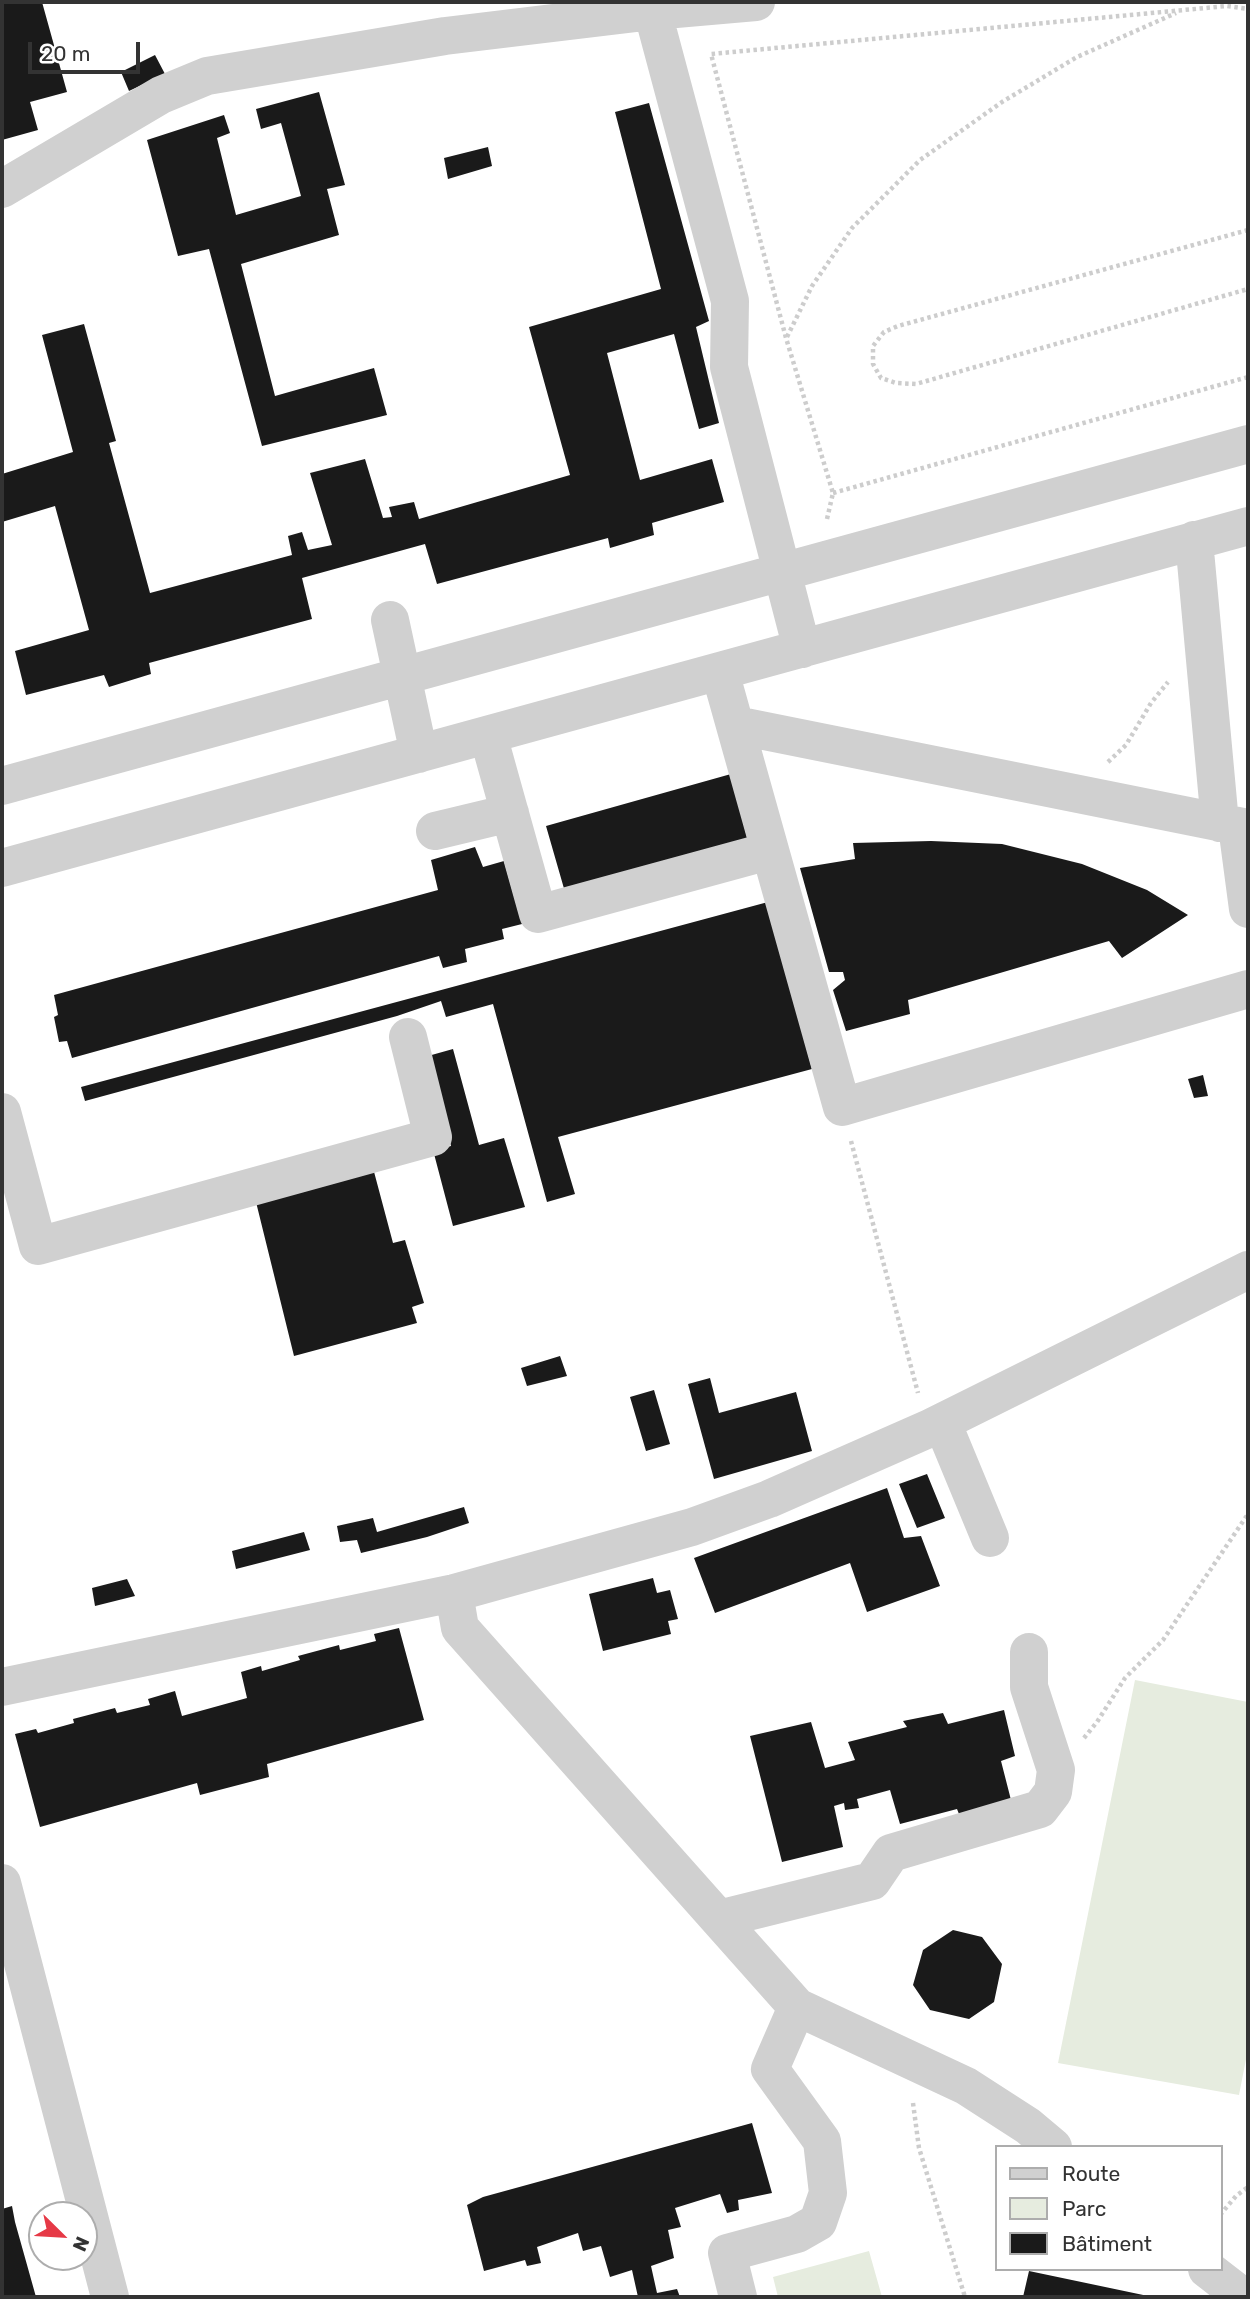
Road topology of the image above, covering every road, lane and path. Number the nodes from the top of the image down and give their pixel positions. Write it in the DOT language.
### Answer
graph roads {
  1 [pos="480,2"];
  2 [pos="757,2"];
  3 [pos="652,6"];
  4 [pos="1248,9"];
  5 [pos="1181,10"];
  6 [pos="445,36"];
  7 [pos="2,189"];
  8 [pos="1248,230"];
  9 [pos="1248,289"];
  10 [pos="786,338"];
  11 [pos="1248,377"];
  12 [pos="1248,444"];
  13 [pos="833,493"];
  14 [pos="1248,526"];
  15 [pos="826,527"];
  16 [pos="1194,540"];
  17 [pos="783,572"];
  18 [pos="390,620"];
  19 [pos="802,649"];
  20 [pos="1205,662"];
  21 [pos="720,672"];
  22 [pos="402,676"];
  23 [pos="735,725"];
  24 [pos="488,735"];
  25 [pos="419,754"];
  26 [pos="1103,767"];
  27 [pos="2,786"];
  28 [pos="510,813"];
  29 [pos="1235,826"];
  30 [pos="435,831"];
  31 [pos="769,851"];
  32 [pos="2,868"];
  33 [pos="1248,909"];
  34 [pos="1248,989"];
  35 [pos="408,1037"];
  36 [pos="842,1107"];
  37 [pos="2,1112"];
  38 [pos="1248,1270"];
  39 [pos="935,1425"];
  40 [pos="1248,1514"];
  41 [pos="990,1538"];
  42 [pos="454,1592"];
  43 [pos="1029,1652"];
  44 [pos="2,1687"];
  45 [pos="1056,1770"];
  46 [pos="2,1883"];
  47 [pos="719,1919"];
  48 [pos="11,1959"];
  49 [pos="797,2007"];
  50 [pos="908,2057"];
  51 [pos="1051,2145"];
  52 [pos="1248,2187"];
  53 [pos="1222,2214"];
  54 [pos="1210,2271"];
  55 [pos="110,2297"];
  56 [pos="738,2297"];
  57 [pos="965,2297"];
  58 [pos="1243,2297"];
  1 -- 6 [label="lane"];
  2 -- 3 [label="lane"];
  3 -- 6 [label="lane"];
  3 -- 17 [label="lane"];
  4 -- 5 [label="path"];
  5 -- 10 [label="path"];
  5 -- 10 [label="path"];
  6 -- 7 [label="lane"];
  8 -- 9 [label="path"];
  10 -- 13 [label="path"];
  11 -- 13 [label="path"];
  12 -- 17 [label="lane"];
  13 -- 15 [label="path"];
  14 -- 16 [label="lane"];
  16 -- 19 [label="lane"];
  16 -- 20 [label="lane"];
  17 -- 19 [label="lane"];
  17 -- 22 [label="lane"];
  18 -- 22 [label="lane"];
  19 -- 21 [label="lane"];
  20 -- 26 [label="path"];
  20 -- 29 [label="lane"];
  21 -- 23 [label="lane"];
  21 -- 24 [label="lane"];
  22 -- 25 [label="lane"];
  22 -- 27 [label="lane"];
  23 -- 29 [label="lane"];
  23 -- 31 [label="lane"];
  24 -- 25 [label="lane"];
  24 -- 28 [label="lane"];
  25 -- 32 [label="lane"];
  28 -- 30 [label="lane"];
  28 -- 31 [label="lane"];
  29 -- 33 [label="lane"];
  31 -- 36 [label="lane"];
  34 -- 36 [label="lane"];
  35 -- 37 [label="lane"];
  36 -- 39 [label="path"];
  38 -- 39 [label="lane"];
  39 -- 41 [label="lane"];
  39 -- 42 [label="lane"];
  40 -- 45 [label="path"];
  42 -- 44 [label="lane"];
  42 -- 47 [label="lane"];
  43 -- 45 [label="lane"];
  45 -- 47 [label="lane"];
  46 -- 48 [label="lane"];
  47 -- 49 [label="lane"];
  48 -- 55 [label="lane"];
  49 -- 50 [label="lane"];
  49 -- 56 [label="lane"];
  50 -- 51 [label="lane"];
  50 -- 57 [label="path"];
  52 -- 53 [label="path"];
  54 -- 58 [label="lane"];
}
